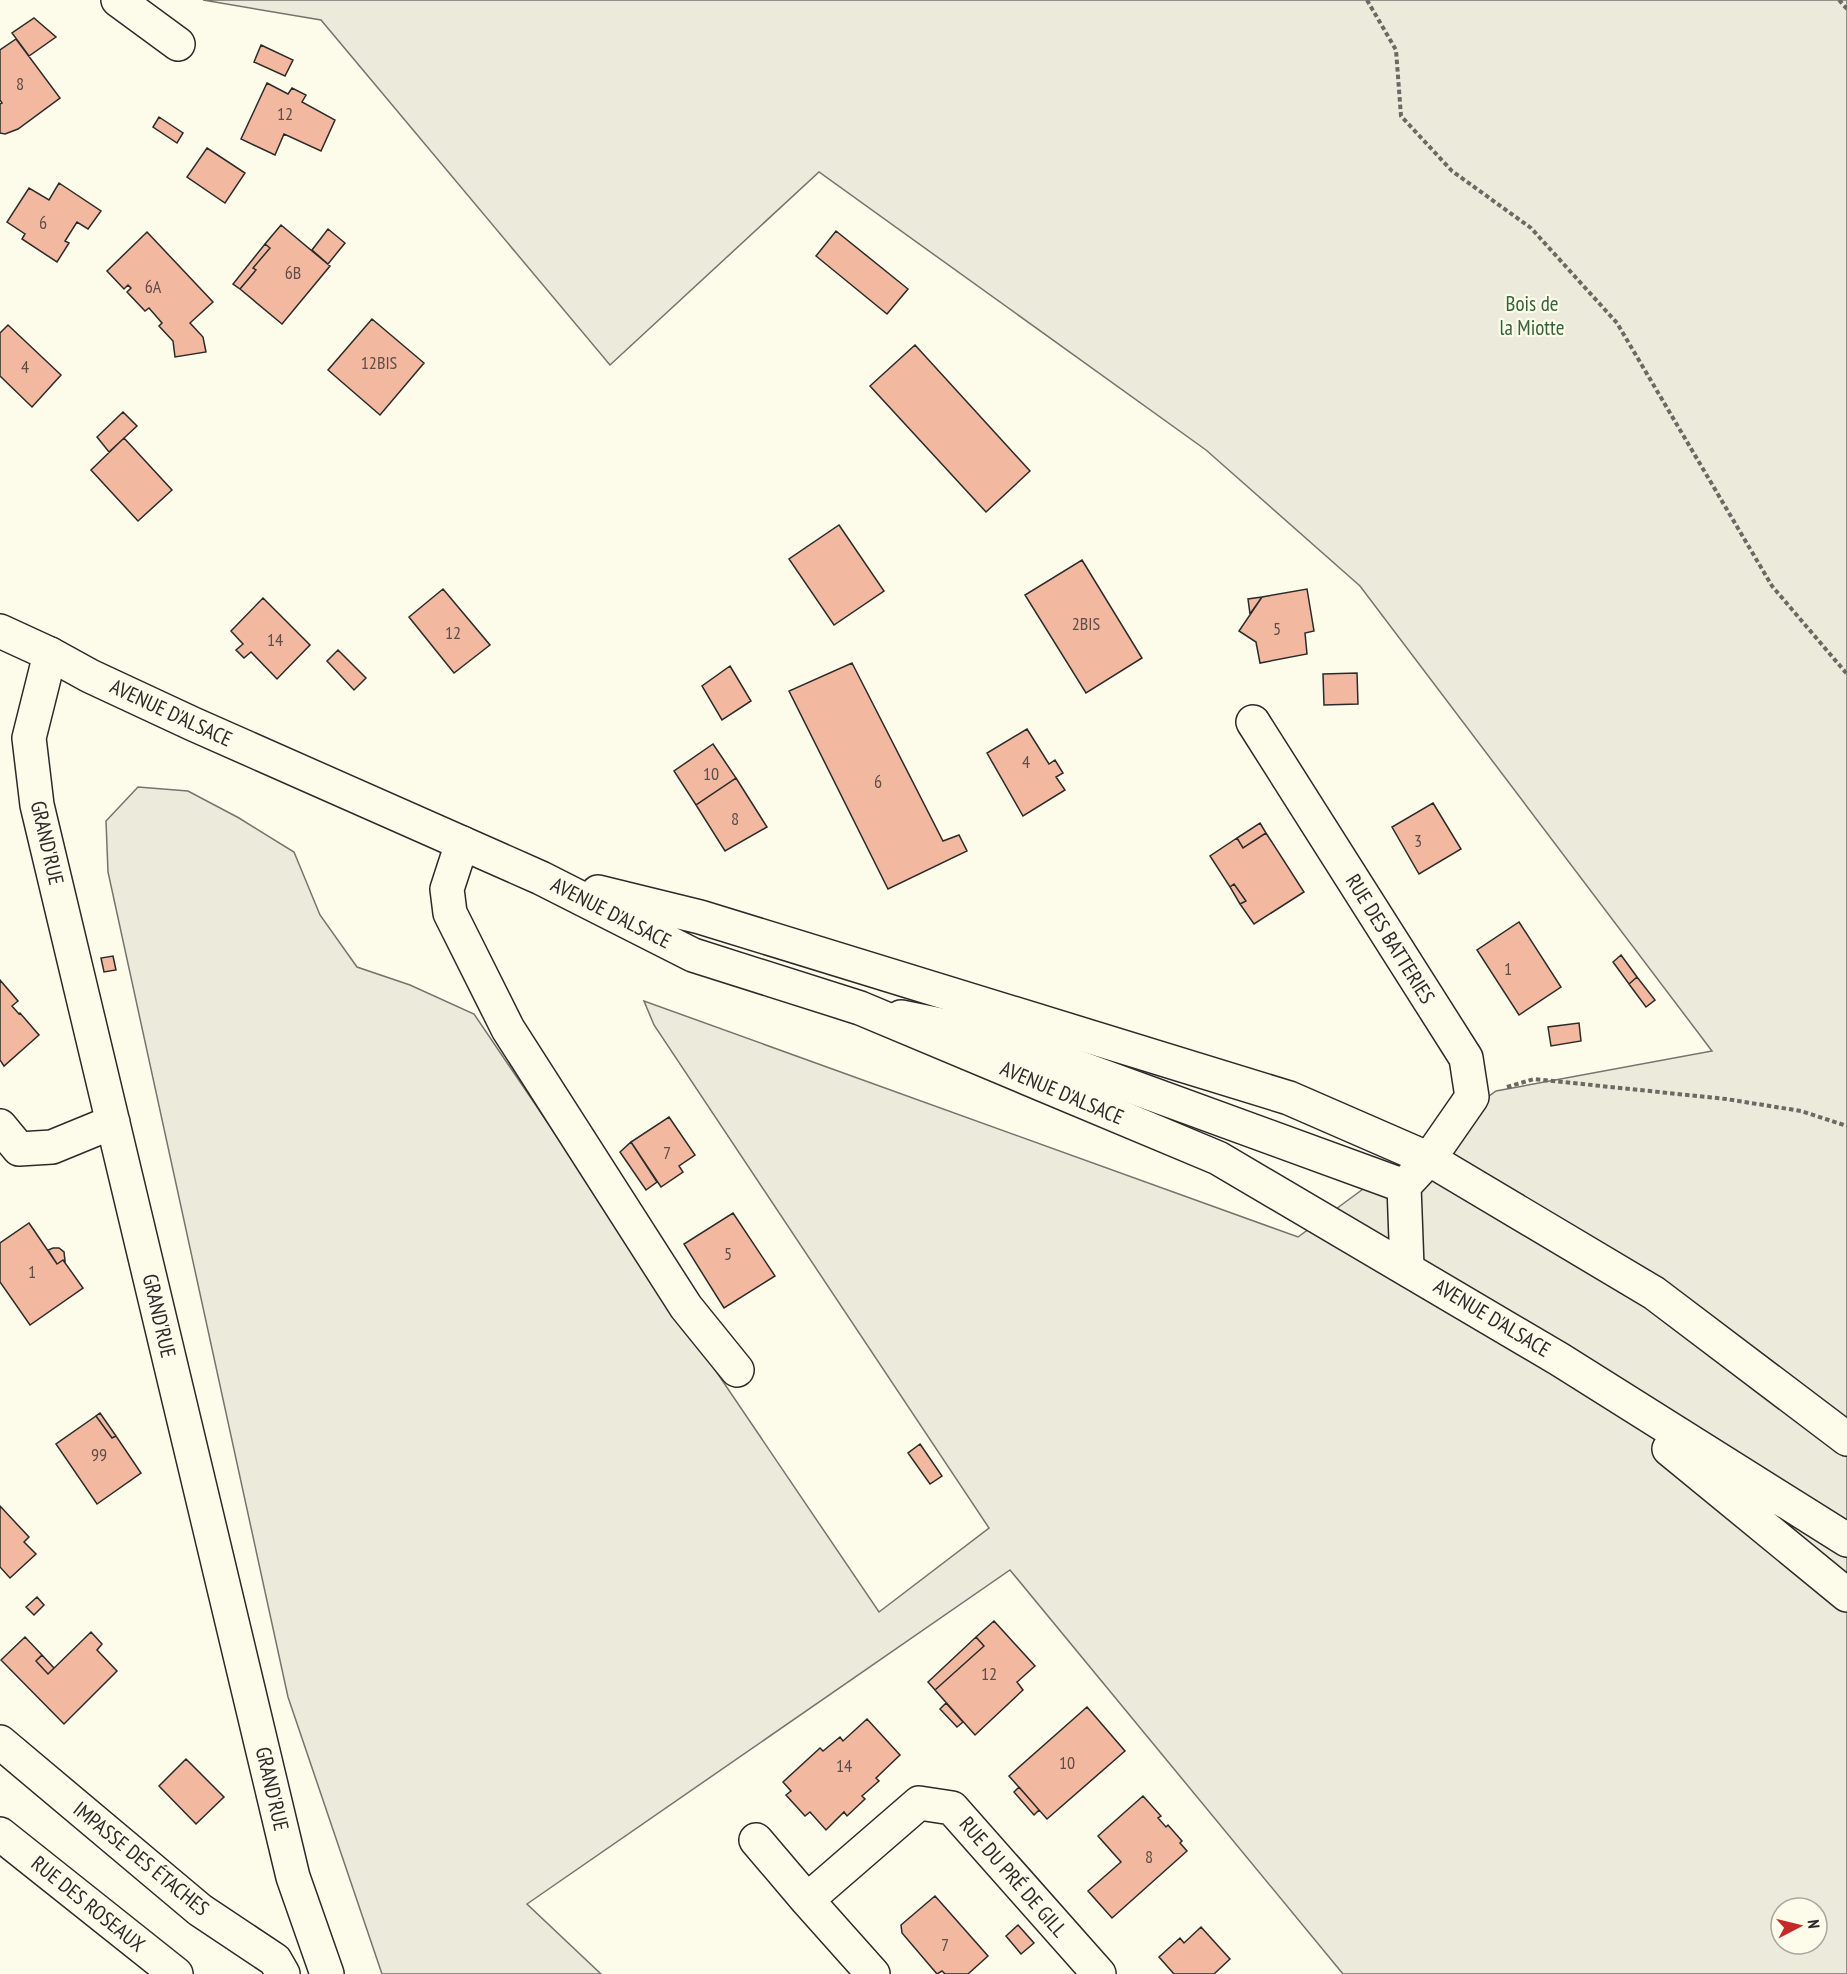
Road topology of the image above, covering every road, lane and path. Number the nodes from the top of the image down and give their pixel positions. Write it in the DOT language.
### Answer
graph roads {
  1 [pos="118,0"];
  2 [pos="1367,0"];
  3 [pos="1839,0"];
  4 [pos="1847,9"];
  5 [pos="178,44"];
  6 [pos="0,630"];
  7 [pos="50,654"];
  8 [pos="1847,674"];
  9 [pos="1253,722"];
  10 [pos="462,843"];
  11 [pos="542,878"];
  12 [pos="860,1008"];
  13 [pos="1472,1097"];
  14 [pos="112,1122"];
  15 [pos="0,1126"];
  16 [pos="1847,1126"];
  17 [pos="1429,1159"];
  18 [pos="1404,1186"];
  19 [pos="1407,1268"];
  20 [pos="1559,1359"];
  21 [pos="737,1370"];
  22 [pos="1847,1439"];
  23 [pos="1847,1540"];
  24 [pos="1847,1595"];
  25 [pos="0,1742"];
  26 [pos="0,1833"];
  27 [pos="756,1840"];
  28 [pos="807,1900"];
  29 [pos="176,1974"];
  30 [pos="283,1974"];
  31 [pos="327,1974"];
  32 [pos="873,1974"];
  33 [pos="1099,1974"];
  1 -- 5 [label="main road"];
  2 -- 8 [label="path"];
  3 -- 4 [label="path"];
  6 -- 7 [label="main road, AVENUE D'ALSACE"];
  7 -- 10 [label="main road, AVENUE D'ALSACE"];
  7 -- 14 [label="main road, GRAND'RUE"];
  9 -- 13 [label="main road, RUE DES BATTERIES"];
  10 -- 11 [label="main road, AVENUE D'ALSACE"];
  10 -- 21 [label="main road"];
  11 -- 12 [label="main road, AVENUE D'ALSACE"];
  11 -- 17 [label="main road, AVENUE D'ALSACE"];
  12 -- 18 [label="main road"];
  12 -- 19 [label="main road, AVENUE D'ALSACE"];
  13 -- 16 [label="path"];
  13 -- 17 [label="main road"];
  14 -- 15 [label="main road"];
  14 -- 31 [label="main road, GRAND'RUE"];
  17 -- 18 [label="main road"];
  17 -- 22 [label="main road, AVENUE D'ALSACE"];
  18 -- 19 [label="main road"];
  19 -- 20 [label="main road, AVENUE D'ALSACE"];
  20 -- 23 [label="main road"];
  20 -- 24 [label="main road"];
  25 -- 30 [label="main road, IMPASSE DES ÉTACHES"];
  26 -- 29 [label="main road, RUE DES ROSEAUX"];
  27 -- 28 [label="main road"];
  28 -- 32 [label="main road"];
  28 -- 33 [label="main road, RUE DU PRÉ DE GILL"];
}
